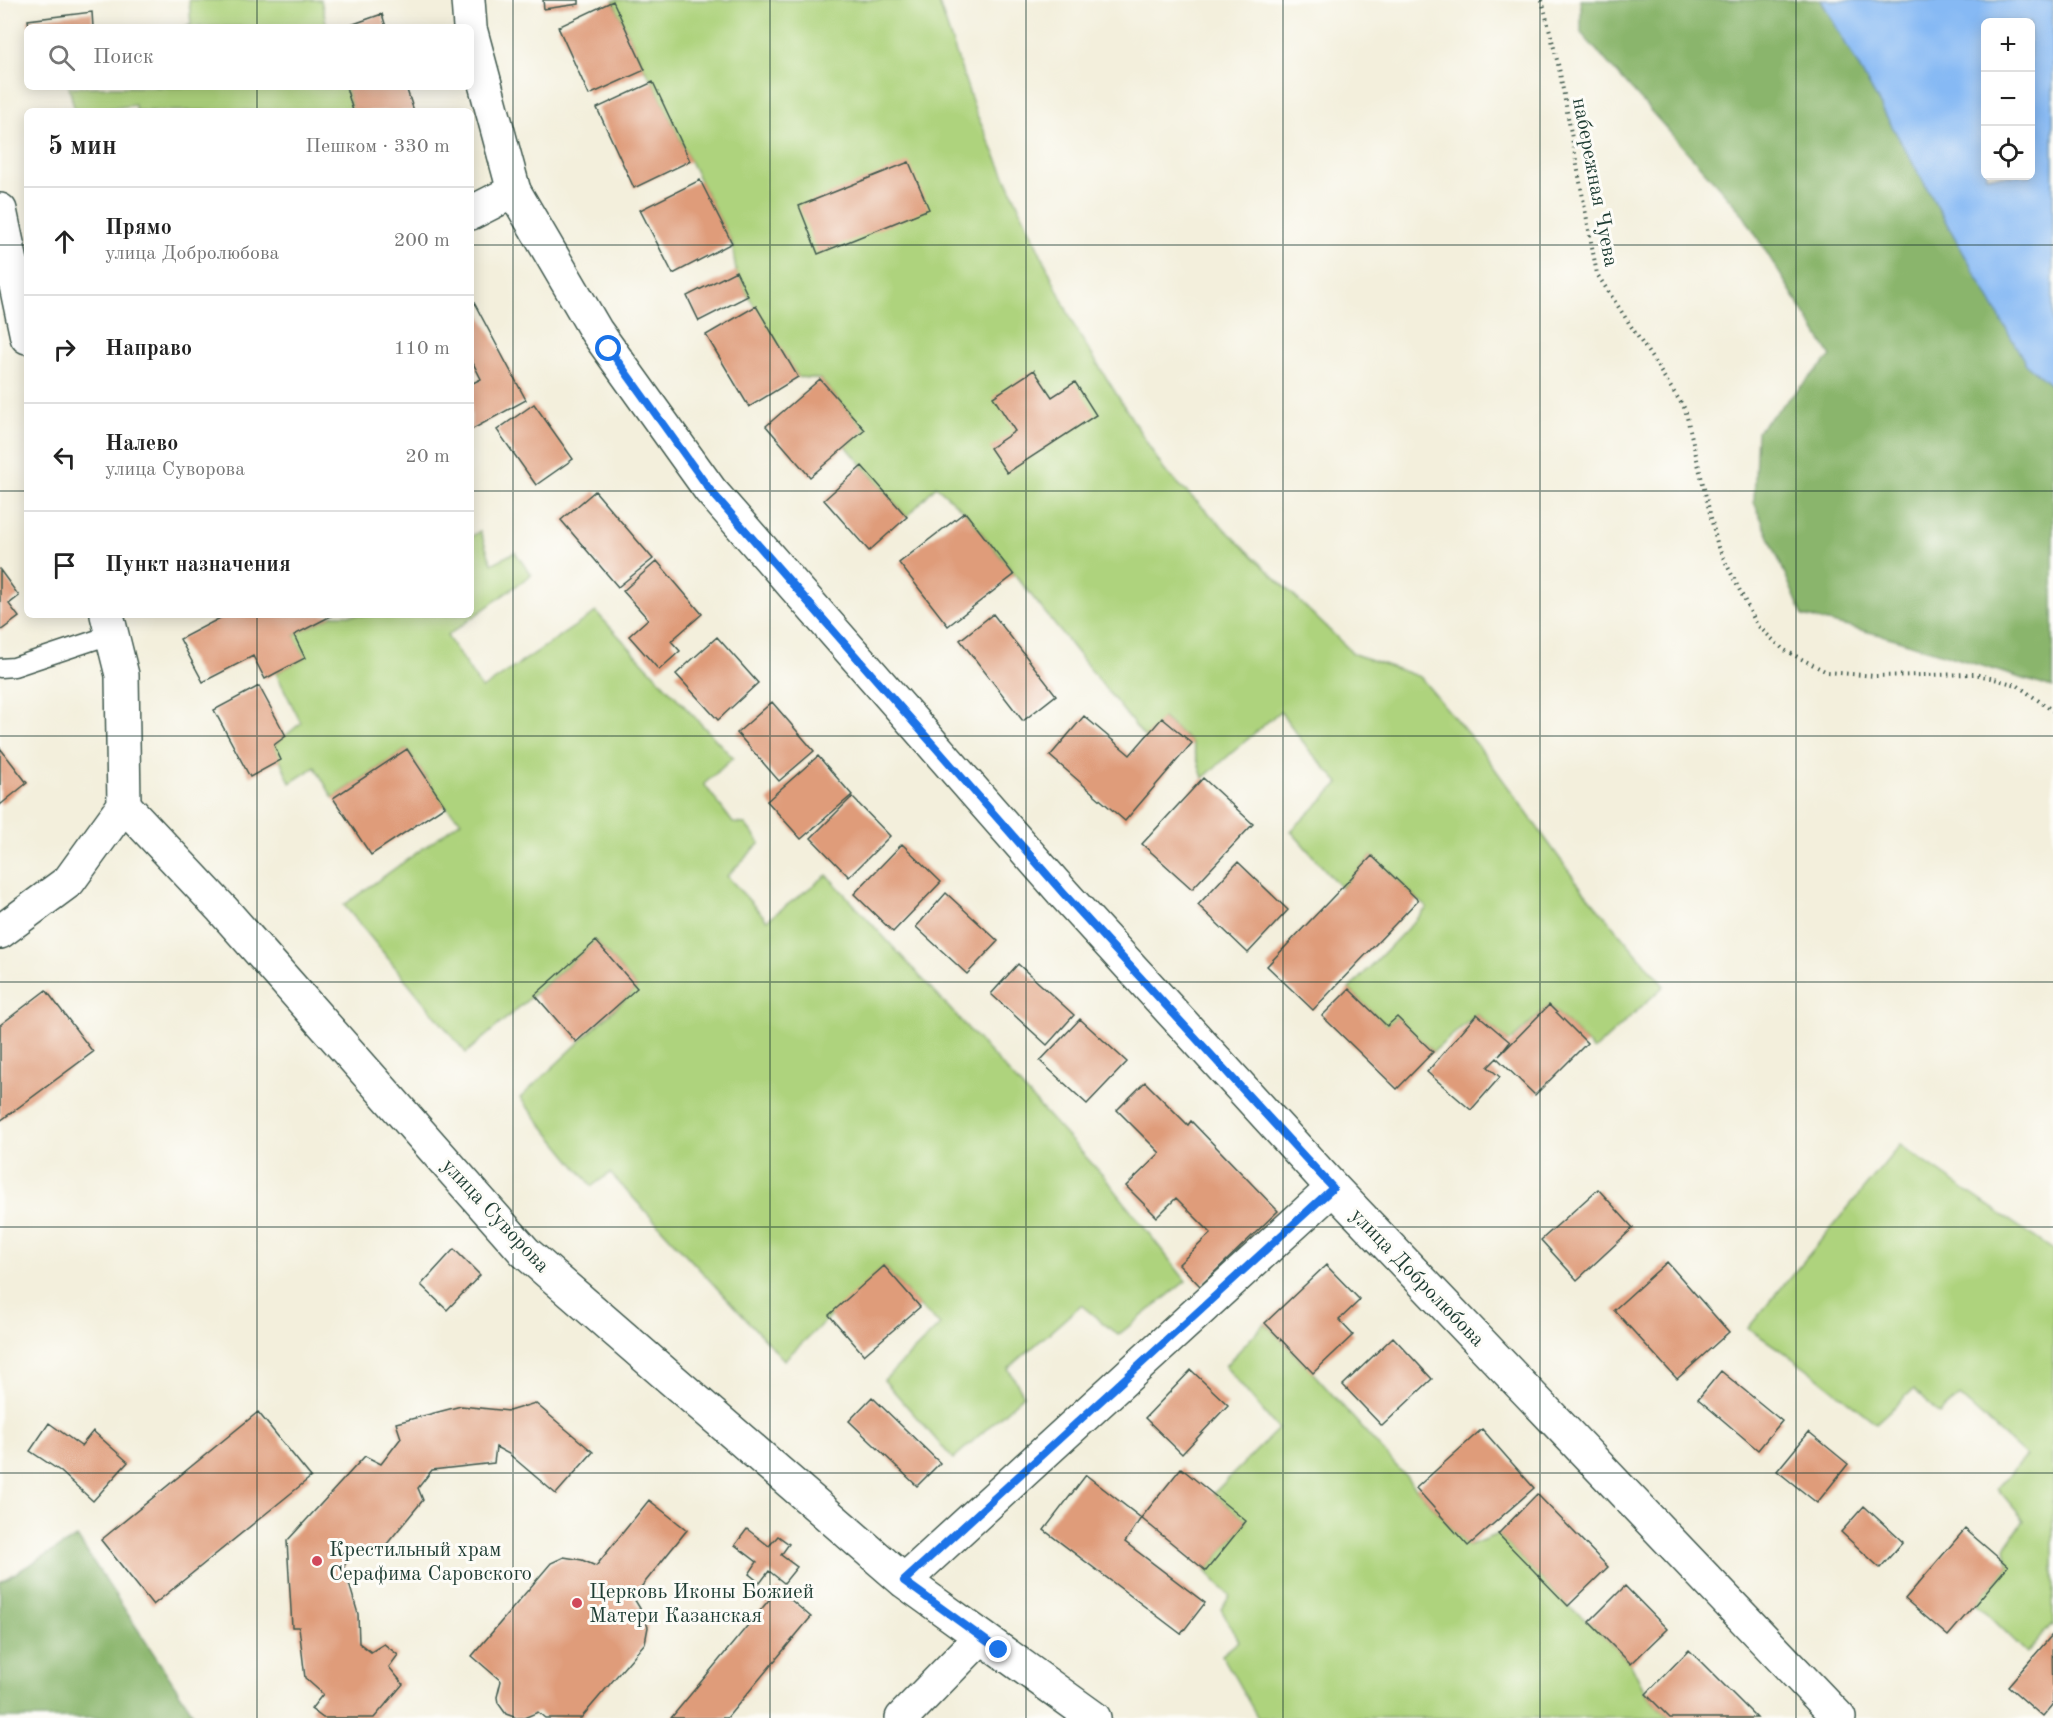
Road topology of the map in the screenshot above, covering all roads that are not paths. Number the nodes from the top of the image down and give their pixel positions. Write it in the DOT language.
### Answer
graph roads {
  1 [pos="468,0"];
  2 [pos="470,24"];
  3 [pos="474,43"];
  4 [pos="514,191"];
  5 [pos="0,210"];
  6 [pos="474,211"];
  7 [pos="24,323"];
  8 [pos="110,625"];
  9 [pos="0,668"];
  10 [pos="124,805"];
  11 [pos="0,932"];
  12 [pos="1333,1188"];
  13 [pos="904,1581"];
  14 [pos="981,1637"];
  15 [pos="902,1718"];
  16 [pos="1094,1718"];
  17 [pos="1839,1718"];
  1 -- 2 [label="street"];
  3 -- 4 [label="street, улица Добролюбова"];
  4 -- 6 [label="street"];
  4 -- 12 [label="street, улица Добролюбова"];
  5 -- 7 [label="street"];
  8 -- 9 [label="lane"];
  8 -- 10 [label="street"];
  10 -- 11 [label="street"];
  10 -- 13 [label="street, улица Суворова"];
  12 -- 13 [label="street"];
  12 -- 17 [label="street, улица Добролюбова"];
  13 -- 14 [label="street, улица Суворова"];
  14 -- 15 [label="street"];
  14 -- 16 [label="street, улица Суворова"];
}
